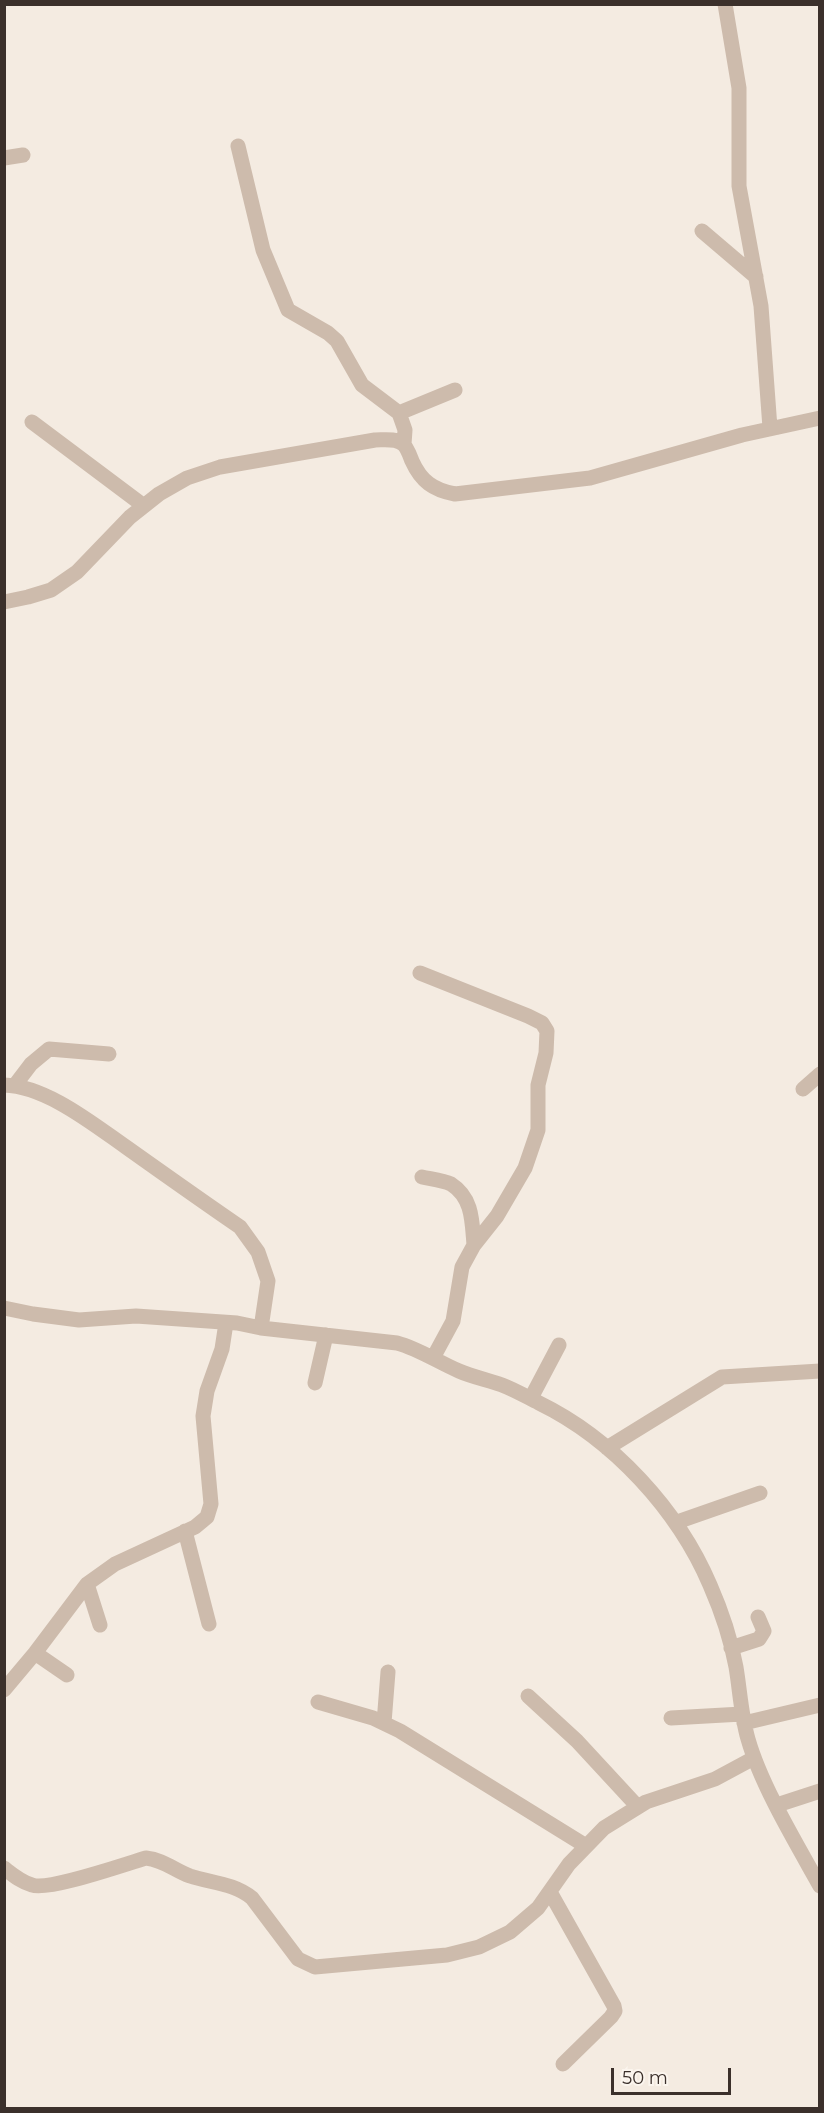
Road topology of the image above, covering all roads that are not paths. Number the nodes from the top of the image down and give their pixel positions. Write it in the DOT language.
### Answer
graph roads {
  1 [pos="725,4"];
  2 [pos="238,146"];
  3 [pos="23,155"];
  4 [pos="4,158"];
  5 [pos="702,231"];
  6 [pos="756,277"];
  7 [pos="455,390"];
  8 [pos="399,413"];
  9 [pos="819,418"];
  10 [pos="32,422"];
  11 [pos="770,428"];
  12 [pos="404,444"];
  13 [pos="144,506"];
  14 [pos="4,602"];
  15 [pos="420,973"];
  16 [pos="110,1054"];
  17 [pos="819,1074"];
  18 [pos="10,1085"];
  19 [pos="803,1089"];
  20 [pos="422,1177"];
  21 [pos="474,1245"];
  22 [pos="4,1308"];
  23 [pos="226,1323"];
  24 [pos="261,1328"];
  25 [pos="326,1335"];
  26 [pos="559,1345"];
  27 [pos="433,1358"];
  28 [pos="819,1371"];
  29 [pos="315,1383"];
  30 [pos="531,1398"];
  31 [pos="608,1448"];
  32 [pos="760,1493"];
  33 [pos="677,1522"];
  34 [pos="185,1531"];
  35 [pos="87,1584"];
  36 [pos="758,1617"];
  37 [pos="209,1624"];
  38 [pos="100,1625"];
  39 [pos="731,1648"];
  40 [pos="35,1653"];
  41 [pos="388,1672"];
  42 [pos="67,1675"];
  43 [pos="4,1690"];
  44 [pos="528,1696"];
  45 [pos="318,1702"];
  46 [pos="819,1705"];
  47 [pos="671,1718"];
  48 [pos="743,1718"];
  49 [pos="384,1723"];
  50 [pos="754,1758"];
  51 [pos="819,1791"];
  52 [pos="777,1805"];
  53 [pos="638,1807"];
  54 [pos="586,1846"];
  55 [pos="4,1868"];
  56 [pos="819,1886"];
  57 [pos="550,1892"];
  58 [pos="563,2064"];
  1 -- 6 [label="street"];
  2 -- 8 [label="street"];
  3 -- 4 [label="street"];
  5 -- 6 [label="street"];
  6 -- 11 [label="street"];
  7 -- 8 [label="street"];
  8 -- 12 [label="street"];
  9 -- 11 [label="street"];
  10 -- 13 [label="street"];
  11 -- 12 [label="street"];
  12 -- 13 [label="street"];
  13 -- 14 [label="street"];
  15 -- 21 [label="street"];
  16 -- 18 [label="street"];
  17 -- 19 [label="street"];
  18 -- 24 [label="street"];
  20 -- 21 [label="street"];
  21 -- 27 [label="street"];
  22 -- 23 [label="street"];
  23 -- 24 [label="street"];
  23 -- 34 [label="street"];
  24 -- 25 [label="street"];
  25 -- 27 [label="street"];
  25 -- 29 [label="street"];
  26 -- 30 [label="street"];
  27 -- 30 [label="street"];
  28 -- 31 [label="street"];
  30 -- 31 [label="street"];
  31 -- 33 [label="street"];
  32 -- 33 [label="street"];
  33 -- 39 [label="street"];
  34 -- 35 [label="street"];
  34 -- 37 [label="street"];
  35 -- 38 [label="street"];
  35 -- 40 [label="street"];
  36 -- 39 [label="street"];
  39 -- 48 [label="street"];
  40 -- 42 [label="street"];
  40 -- 43 [label="street"];
  41 -- 49 [label="street"];
  44 -- 53 [label="street"];
  45 -- 49 [label="street"];
  46 -- 48 [label="street"];
  47 -- 48 [label="street"];
  48 -- 50 [label="street"];
  49 -- 54 [label="street"];
  50 -- 52 [label="street"];
  50 -- 53 [label="street"];
  51 -- 52 [label="street"];
  52 -- 56 [label="street"];
  53 -- 54 [label="street"];
  54 -- 57 [label="street"];
  55 -- 57 [label="street"];
  57 -- 58 [label="street"];
}
